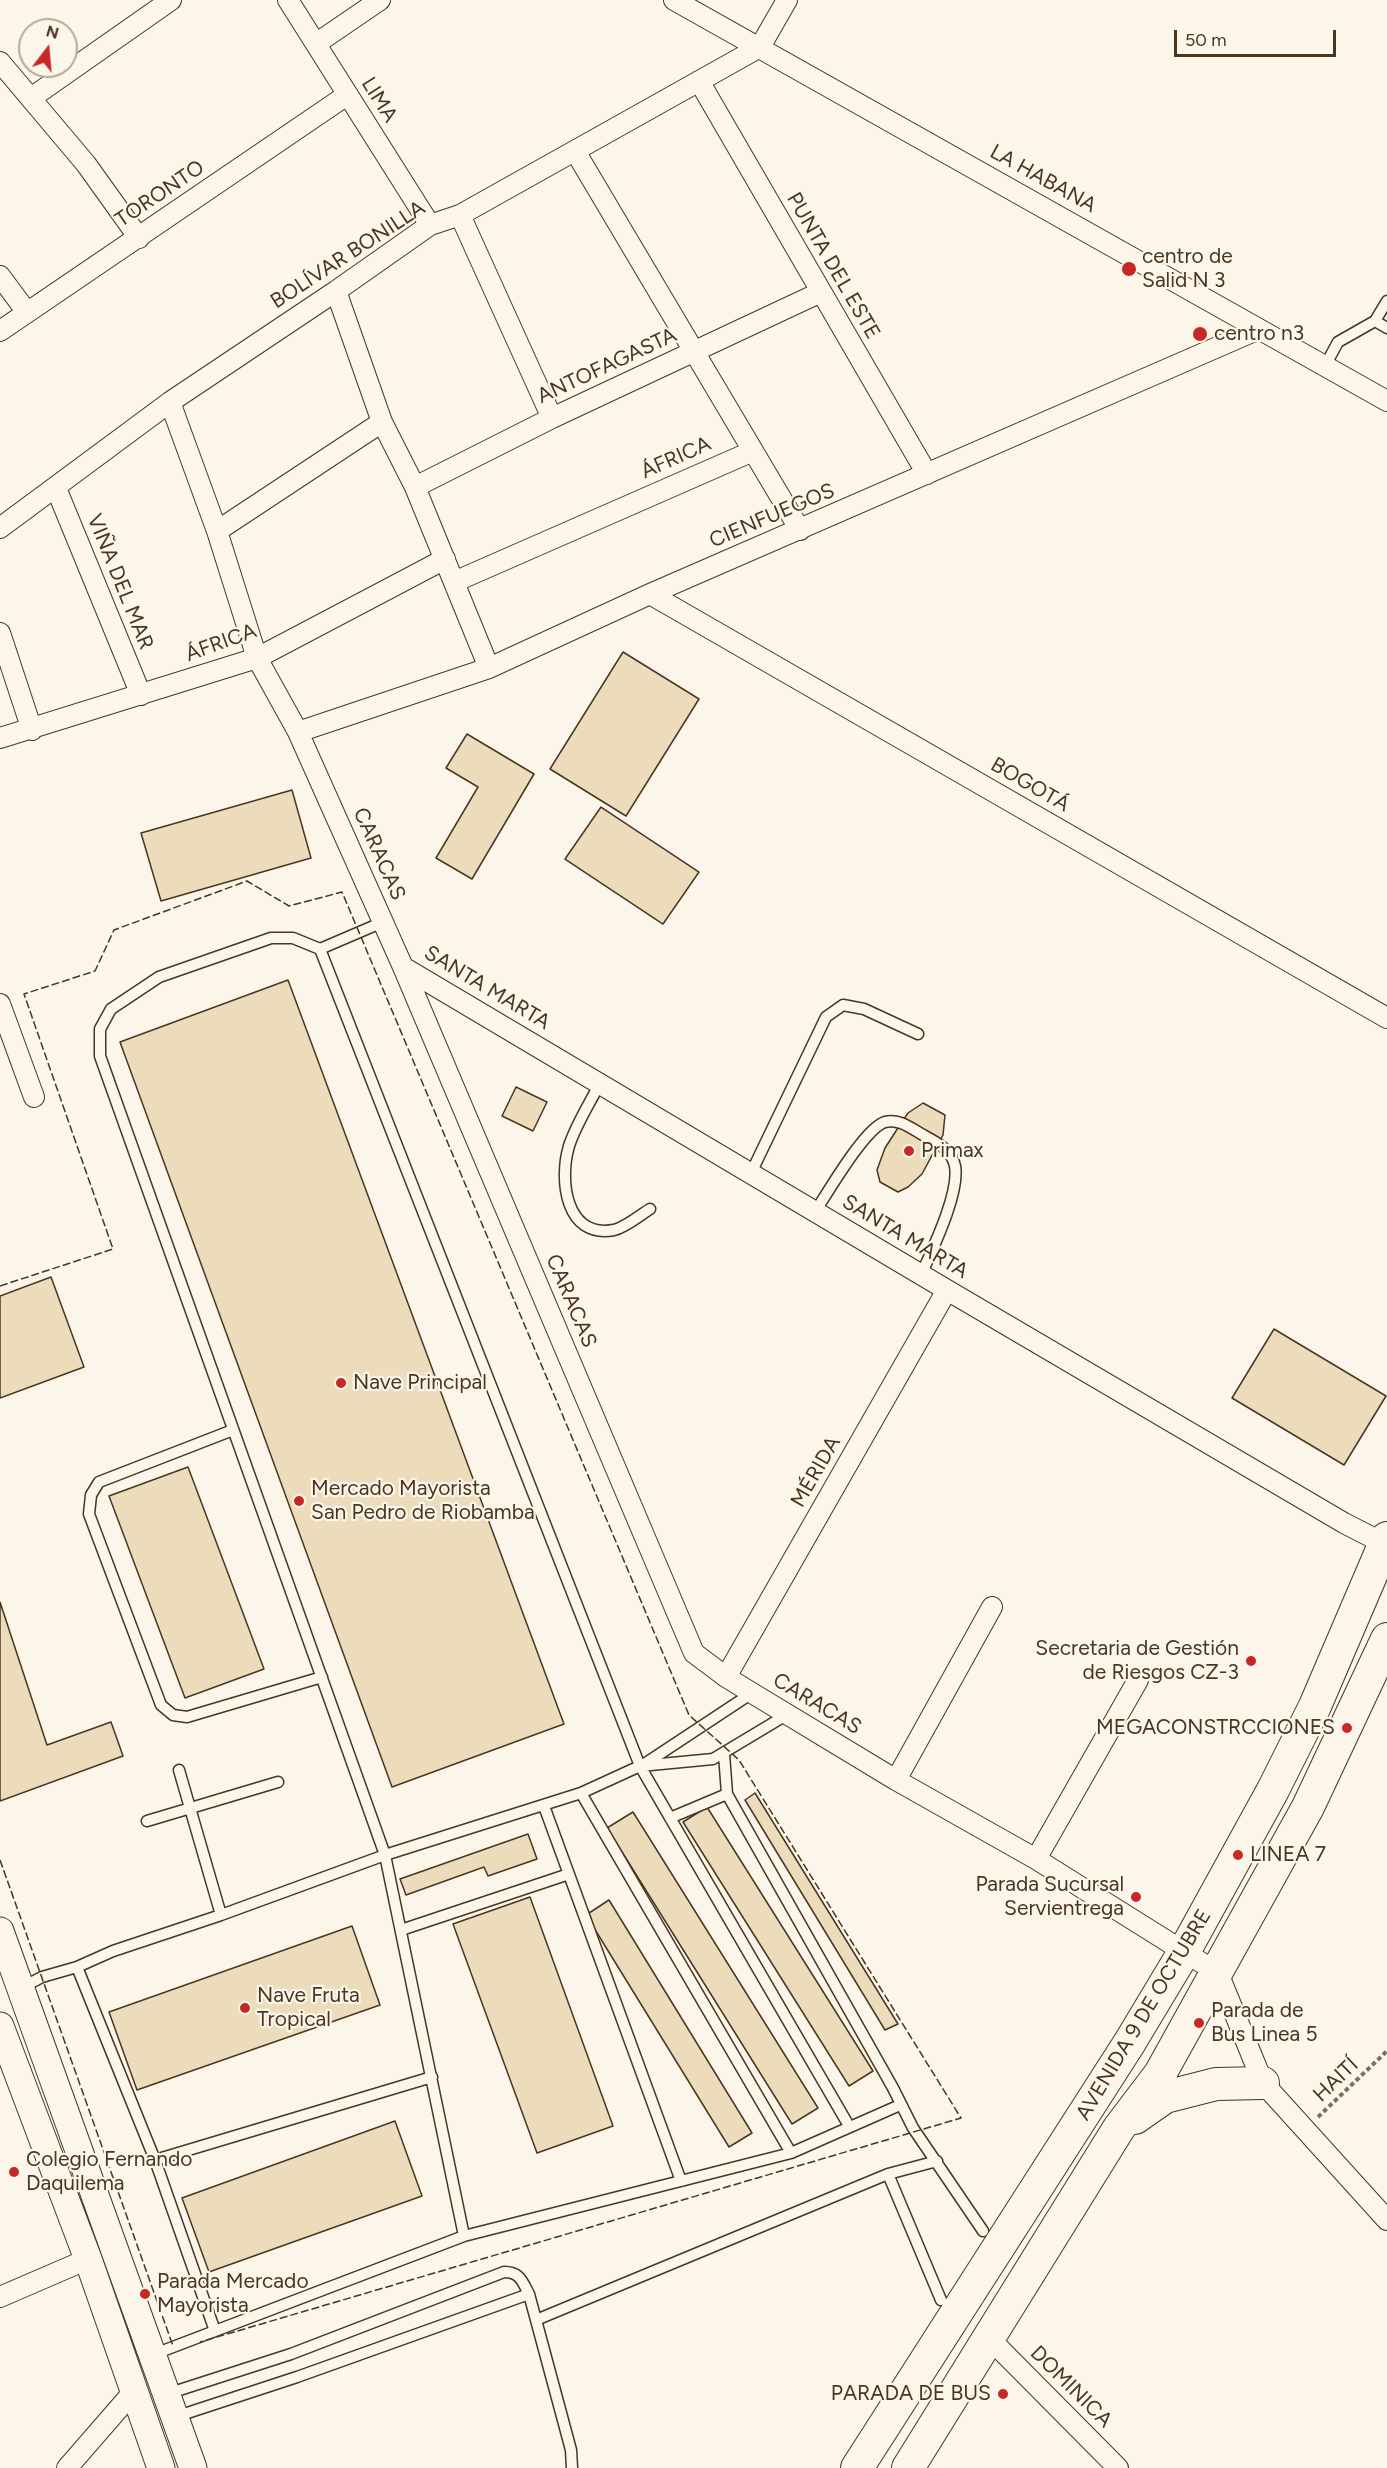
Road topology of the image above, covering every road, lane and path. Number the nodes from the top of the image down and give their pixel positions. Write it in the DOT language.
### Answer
graph roads {
  1 [pos="171,0"];
  2 [pos="288,0"];
  3 [pos="380,0"];
  4 [pos="674,0"];
  5 [pos="787,0"];
  6 [pos="317,43"];
  7 [pos="760,47"];
  8 [pos="0,62"];
  9 [pos="699,81"];
  10 [pos="347,95"];
  11 [pos="31,98"];
  12 [pos="575,151"];
  13 [pos="460,215"];
  14 [pos="430,225"];
  15 [pos="139,238"];
  16 [pos="0,276"];
  17 [pos="336,291"];
  18 [pos="821,292"];
  19 [pos="1387,301"];
  20 [pos="26,311"];
  21 [pos="1375,321"];
  22 [pos="1387,328"];
  23 [pos="1259,329"];
  24 [pos="0,331"];
  25 [pos="694,351"];
  26 [pos="1324,366"];
  27 [pos="1387,401"];
  28 [pos="170,402"];
  29 [pos="552,418"];
  30 [pos="382,422"];
  31 [pos="753,451"];
  32 [pos="927,474"];
  33 [pos="415,487"];
  34 [pos="56,488"];
  35 [pos="0,528"];
  36 [pos="800,530"];
  37 [pos="217,531"];
  38 [pos="445,559"];
  39 [pos="454,582"];
  40 [pos="650,594"];
  41 [pos="0,633"];
  42 [pos="257,658"];
  43 [pos="489,669"];
  44 [pos="141,695"];
  45 [pos="32,730"];
  46 [pos="298,732"];
  47 [pos="0,738"];
  48 [pos="383,922"];
  49 [pos="320,949"];
  50 [pos="403,967"];
  51 [pos="0,1004"];
  52 [pos="1387,1018"];
  53 [pos="918,1034"];
  54 [pos="600,1083"];
  55 [pos="34,1097"];
  56 [pos="751,1173"];
  57 [pos="650,1209"];
  58 [pos="815,1212"];
  59 [pos="921,1275"];
  60 [pos="947,1290"];
  61 [pos="233,1430"];
  62 [pos="1386,1541"];
  63 [pos="992,1607"];
  64 [pos="1387,1639"];
  65 [pos="322,1677"];
  66 [pos="726,1677"];
  67 [pos="1138,1680"];
  68 [pos="752,1693"];
  69 [pos="788,1714"];
  70 [pos="724,1754"];
  71 [pos="640,1766"];
  72 [pos="179,1770"];
  73 [pos="896,1780"];
  74 [pos="278,1782"];
  75 [pos="581,1793"];
  76 [pos="727,1794"];
  77 [pos="544,1806"];
  78 [pos="191,1808"];
  79 [pos="670,1818"];
  80 [pos="147,1821"];
  81 [pos="385,1855"];
  82 [pos="1036,1859"];
  83 [pos="568,1874"];
  84 [pos="221,1915"];
  85 [pos="401,1930"];
  86 [pos="0,1931"];
  87 [pos="1184,1952"];
  88 [pos="77,1967"];
  89 [pos="1218,1972"];
  90 [pos="20,1988"];
  91 [pos="0,2026"];
  92 [pos="1387,2051"];
  93 [pos="432,2077"];
  94 [pos="1263,2083"];
  95 [pos="900,2105"];
  96 [pos="849,2126"];
  97 [pos="1119,2128"];
  98 [pos="1305,2130"];
  99 [pos="790,2153"];
  100 [pos="155,2160"];
  101 [pos="937,2161"];
  102 [pos="888,2175"];
  103 [pos="681,2181"];
  104 [pos="1387,2220"];
  105 [pos="983,2231"];
  106 [pos="464,2236"];
  107 [pos="88,2259"];
  108 [pos="529,2294"];
  109 [pos="0,2297"];
  110 [pos="941,2300"];
  111 [pos="536,2320"];
  112 [pos="215,2331"];
  113 [pos="990,2339"];
  114 [pos="152,2355"];
  115 [pos="134,2391"];
  116 [pos="171,2405"];
  117 [pos="67,2468"];
  118 [pos="161,2468"];
  119 [pos="193,2468"];
  120 [pos="572,2468"];
  121 [pos="857,2468"];
  122 [pos="909,2468"];
  123 [pos="1118,2468"];
  1 -- 11 [label="street"];
  2 -- 6 [label="street, LIMA"];
  3 -- 6 [label="street"];
  4 -- 7 [label="street, LA HABANA"];
  5 -- 7 [label="street"];
  6 -- 10 [label="street, LIMA"];
  7 -- 9 [label="street, BOLÍVAR BONILLA"];
  7 -- 23 [label="street, LA HABANA"];
  8 -- 11 [label="street"];
  9 -- 12 [label="street, BOLÍVAR BONILLA"];
  9 -- 18 [label="street, PUNTA DEL ESTE"];
  10 -- 14 [label="street, LIMA"];
  10 -- 15 [label="street, TORONTO"];
  11 -- 15 [label="street"];
  12 -- 13 [label="street, BOLÍVAR BONILLA"];
  12 -- 25 [label="street"];
  13 -- 14 [label="street, BOLÍVAR BONILLA"];
  13 -- 29 [label="street"];
  14 -- 17 [label="street, BOLÍVAR BONILLA"];
  15 -- 20 [label="street, TORONTO"];
  16 -- 20 [label="street"];
  17 -- 28 [label="street, BOLÍVAR BONILLA"];
  17 -- 30 [label="street"];
  18 -- 25 [label="street, ANTOFAGASTA"];
  18 -- 32 [label="street, PUNTA DEL ESTE"];
  19 -- 21 [label="lane"];
  20 -- 24 [label="street, TORONTO"];
  21 -- 22 [label="lane"];
  21 -- 26 [label="lane"];
  23 -- 26 [label="street, LA HABANA"];
  23 -- 32 [label="street, CIENFUEGOS"];
  25 -- 29 [label="street, ANTOFAGASTA"];
  25 -- 31 [label="street"];
  26 -- 27 [label="street, LA HABANA"];
  28 -- 34 [label="street, BOLÍVAR BONILLA"];
  28 -- 37 [label="street, CARACAS"];
  29 -- 33 [label="street, ANTOFAGASTA"];
  30 -- 33 [label="street"];
  30 -- 37 [label="street"];
  31 -- 36 [label="street"];
  31 -- 39 [label="street, ÁFRICA"];
  32 -- 36 [label="street, CIENFUEGOS"];
  33 -- 38 [label="street"];
  34 -- 35 [label="street, BOLÍVAR BONILLA"];
  34 -- 44 [label="street, VIÑA DEL MAR"];
  36 -- 40 [label="street, CIENFUEGOS"];
  37 -- 42 [label="street, CARACAS"];
  38 -- 39 [label="street"];
  38 -- 42 [label="street, ÁFRICA"];
  39 -- 43 [label="street"];
  40 -- 43 [label="street, CIENFUEGOS"];
  40 -- 52 [label="street, BOGOTÁ"];
  41 -- 45 [label="street"];
  42 -- 44 [label="street, ÁFRICA"];
  42 -- 46 [label="street, CARACAS"];
  43 -- 46 [label="street, CIENFUEGOS"];
  44 -- 45 [label="street, ÁFRICA"];
  45 -- 47 [label="street, ÁFRICA"];
  46 -- 48 [label="street, CARACAS"];
  48 -- 49 [label="lane"];
  48 -- 50 [label="street, CARACAS"];
  49 -- 61 [label="lane"];
  49 -- 71 [label="lane"];
  50 -- 54 [label="street, SANTA MARTA"];
  50 -- 66 [label="street, CARACAS"];
  51 -- 55 [label="street"];
  53 -- 56 [label="lane"];
  54 -- 56 [label="street, SANTA MARTA"];
  54 -- 57 [label="lane"];
  56 -- 58 [label="street, SANTA MARTA"];
  58 -- 59 [label="street, SANTA MARTA"];
  58 -- 59 [label="lane"];
  59 -- 60 [label="street, SANTA MARTA"];
  60 -- 62 [label="street, SANTA MARTA"];
  60 -- 66 [label="street, MÉRIDA"];
  61 -- 65 [label="lane"];
  61 -- 65 [label="lane"];
  62 -- 87 [label="main road, AVENIDA 9 DE OCTUBRE"];
  63 -- 73 [label="street"];
  64 -- 89 [label="main road, AVENIDA 9 DE OCTUBRE"];
  65 -- 81 [label="lane"];
  66 -- 68 [label="street, CARACAS"];
  67 -- 82 [label="street"];
  68 -- 69 [label="street, CARACAS"];
  68 -- 71 [label="lane"];
  69 -- 70 [label="lane"];
  69 -- 73 [label="street, CARACAS"];
  70 -- 71 [label="lane"];
  70 -- 76 [label="lane"];
  71 -- 75 [label="lane"];
  71 -- 79 [label="lane"];
  72 -- 78 [label="lane"];
  73 -- 82 [label="street, CARACAS"];
  74 -- 78 [label="lane"];
  75 -- 77 [label="lane"];
  75 -- 99 [label="lane"];
  76 -- 79 [label="lane"];
  76 -- 95 [label="lane"];
  77 -- 81 [label="lane"];
  77 -- 83 [label="lane"];
  78 -- 80 [label="lane"];
  78 -- 84 [label="lane"];
  79 -- 96 [label="lane"];
  81 -- 84 [label="lane"];
  81 -- 85 [label="lane"];
  82 -- 87 [label="street, CARACAS"];
  83 -- 85 [label="lane"];
  83 -- 103 [label="lane"];
  84 -- 88 [label="lane"];
  85 -- 93 [label="lane"];
  86 -- 90 [label="main road"];
  87 -- 89 [label="street, CARACAS"];
  87 -- 121 [label="main road, AVENIDA 9 DE OCTUBRE"];
  88 -- 90 [label="lane"];
  88 -- 100 [label="lane"];
  89 -- 94 [label="street"];
  89 -- 97 [label="main road, AVENIDA 9 DE OCTUBRE"];
  90 -- 114 [label="main road"];
  91 -- 107 [label="main road"];
  92 -- 98 [label="path, HAITÍ"];
  93 -- 100 [label="lane"];
  93 -- 106 [label="lane"];
  94 -- 97 [label="main road"];
  94 -- 98 [label="street"];
  95 -- 96 [label="lane"];
  95 -- 101 [label="lane"];
  96 -- 99 [label="lane"];
  97 -- 113 [label="main road, AVENIDA 9 DE OCTUBRE"];
  98 -- 104 [label="street"];
  99 -- 103 [label="lane"];
  100 -- 112 [label="lane"];
  101 -- 102 [label="lane"];
  101 -- 105 [label="lane"];
  102 -- 110 [label="lane"];
  102 -- 111 [label="lane"];
  103 -- 106 [label="lane"];
  106 -- 112 [label="lane"];
  107 -- 109 [label="street"];
  107 -- 115 [label="main road"];
  108 -- 111 [label="lane"];
  108 -- 116 [label="lane"];
  108 -- 116 [label="lane"];
  111 -- 120 [label="lane"];
  112 -- 114 [label="lane"];
  113 -- 122 [label="main road, AVENIDA 9 DE OCTUBRE"];
  113 -- 123 [label="street, DOMINICA"];
  114 -- 116 [label="main road"];
  115 -- 117 [label="street"];
  115 -- 118 [label="main road"];
  116 -- 119 [label="main road"];
}
